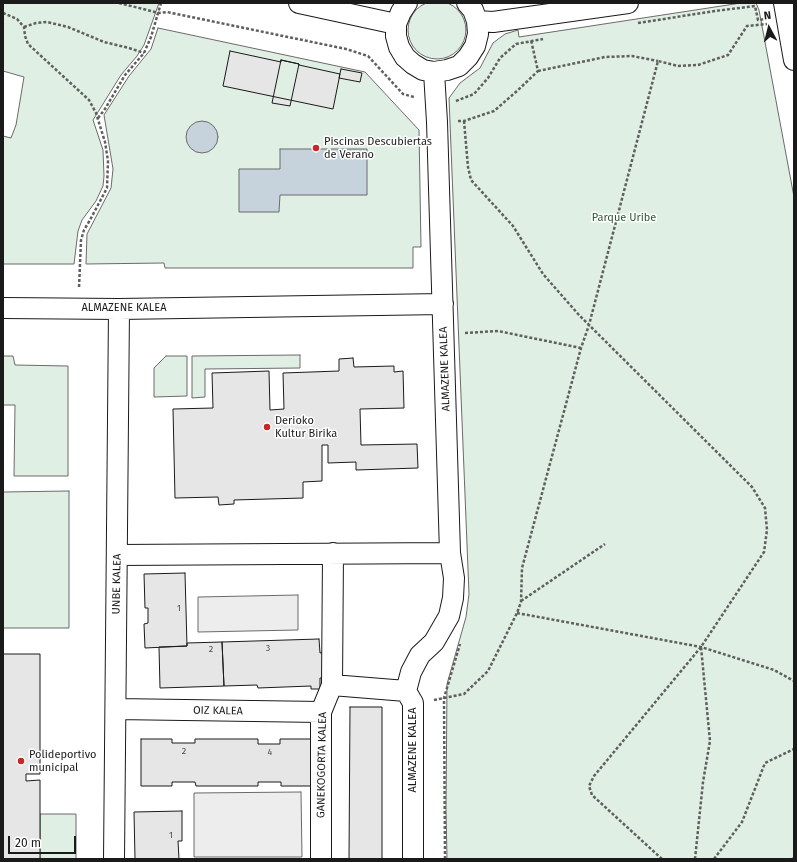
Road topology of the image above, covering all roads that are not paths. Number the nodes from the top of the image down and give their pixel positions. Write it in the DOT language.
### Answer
graph roads {
  1 [pos="299,3"];
  2 [pos="407,3"];
  3 [pos="467,3"];
  4 [pos="628,3"];
  5 [pos="784,3"];
  6 [pos="477,21"];
  7 [pos="396,24"];
  8 [pos="794,60"];
  9 [pos="434,72"];
  10 [pos="443,304"];
  11 [pos="3,308"];
  12 [pos="119,309"];
  13 [pos="333,553"];
  14 [pos="450,553"];
  15 [pos="117,555"];
  16 [pos="332,685"];
  17 [pos="410,697"];
  18 [pos="116,709"];
  19 [pos="321,712"];
  20 [pos="114,859"];
  21 [pos="321,859"];
  22 [pos="414,859"];
  1 -- 7 [label="street"];
  2 -- 7 [label="street"];
  3 -- 6 [label="street"];
  4 -- 6 [label="street"];
  5 -- 8 [label="street"];
  6 -- 9 [label="street"];
  7 -- 9 [label="street"];
  9 -- 10 [label="street"];
  10 -- 12 [label="street, ALMAZENE KALEA"];
  10 -- 14 [label="street, ALMAZENE KALEA"];
  11 -- 12 [label="street, ALMAZENE KALEA"];
  12 -- 15 [label="street, UNBE KALEA"];
  13 -- 14 [label="street"];
  13 -- 15 [label="street"];
  13 -- 16 [label="street, GANEKOGORTA KALEA"];
  14 -- 17 [label="street, ALMAZENE KALEA"];
  15 -- 18 [label="street, UNBE KALEA"];
  16 -- 17 [label="street"];
  16 -- 19 [label="street, GANEKOGORTA KALEA"];
  17 -- 22 [label="street, ALMAZENE KALEA"];
  18 -- 19 [label="street, OIZ KALEA"];
  18 -- 20 [label="street, UNBE KALEA"];
  19 -- 21 [label="street, GANEKOGORTA KALEA"];
}
